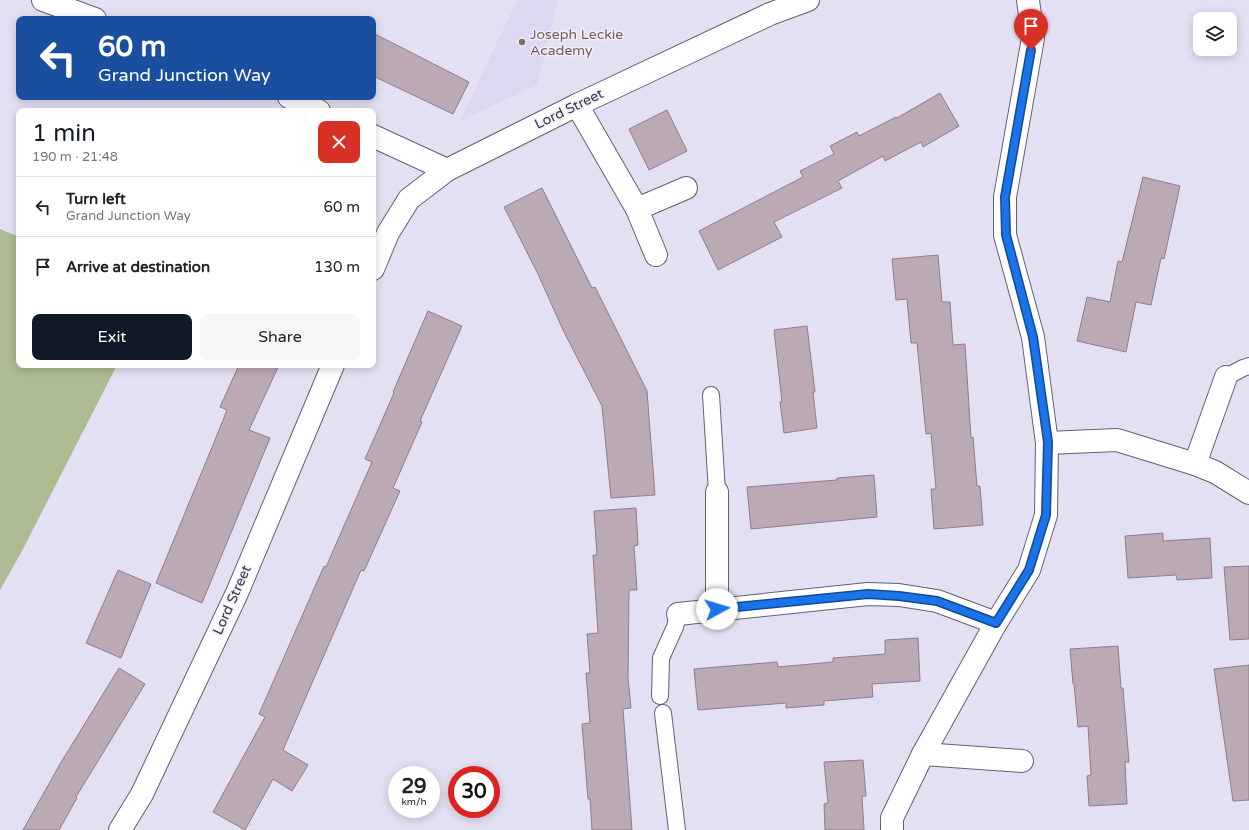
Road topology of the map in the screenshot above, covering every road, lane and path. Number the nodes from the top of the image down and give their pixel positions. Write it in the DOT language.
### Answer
graph roads {
  1 [pos="43,0"];
  2 [pos="808,0"];
  3 [pos="1028,0"];
  4 [pos="87,16"];
  5 [pos="295,100"];
  6 [pos="576,105"];
  7 [pos="313,108"];
  8 [pos="376,137"];
  9 [pos="447,170"];
  10 [pos="686,188"];
  11 [pos="637,209"];
  12 [pos="656,255"];
  13 [pos="376,261"];
  14 [pos="1249,366"];
  15 [pos="331,368"];
  16 [pos="1226,377"];
  17 [pos="711,395"];
  18 [pos="1048,442"];
  19 [pos="1195,464"];
  20 [pos="717,492"];
  21 [pos="1249,493"];
  22 [pos="717,609"];
  23 [pos="678,614"];
  24 [pos="996,623"];
  25 [pos="660,696"];
  26 [pos="663,713"];
  27 [pos="923,754"];
  28 [pos="1022,761"];
  29 [pos="120,830"];
  30 [pos="677,830"];
  31 [pos="892,830"];
  1 -- 4 [label="street"];
  2 -- 6 [label="street, Lord Street"];
  3 -- 18 [label="street"];
  5 -- 7 [label="street"];
  6 -- 9 [label="street, Lord Street"];
  6 -- 11 [label="street"];
  8 -- 9 [label="street"];
  9 -- 13 [label="street, Lord Street"];
  10 -- 11 [label="street"];
  11 -- 12 [label="street"];
  14 -- 16 [label="lane"];
  15 -- 29 [label="street, Lord Street"];
  16 -- 19 [label="street"];
  17 -- 20 [label="lane"];
  18 -- 19 [label="street"];
  18 -- 24 [label="street"];
  19 -- 21 [label="street"];
  20 -- 22 [label="street"];
  22 -- 23 [label="street"];
  22 -- 24 [label="street"];
  23 -- 25 [label="lane"];
  24 -- 27 [label="street"];
  26 -- 30 [label="lane"];
  27 -- 28 [label="street"];
  27 -- 31 [label="street"];
}
